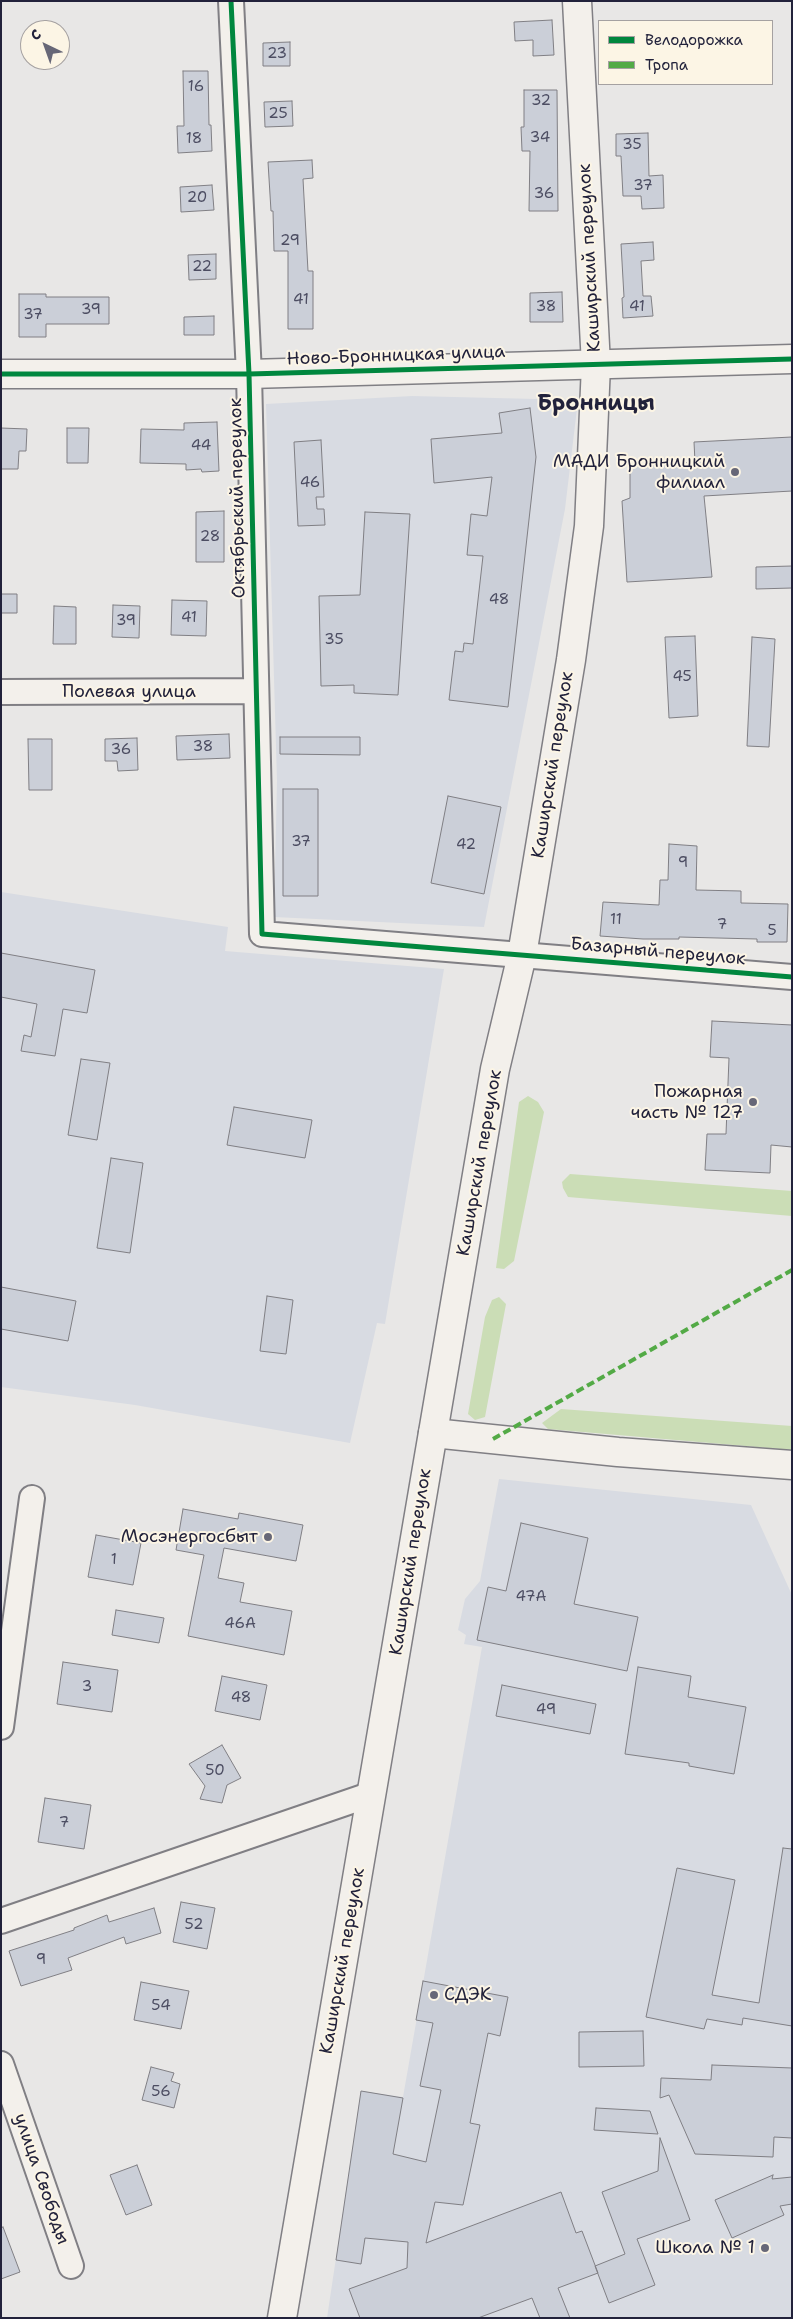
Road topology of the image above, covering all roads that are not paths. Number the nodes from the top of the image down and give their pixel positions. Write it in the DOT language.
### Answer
graph roads {
  1 [pos="232,1"];
  2 [pos="577,1"];
  3 [pos="792,359"];
  4 [pos="596,364"];
  5 [pos="1,374"];
  6 [pos="249,374"];
  7 [pos="1,692"];
  8 [pos="256,692"];
  9 [pos="262,934"];
  10 [pos="522,954"];
  11 [pos="792,977"];
  12 [pos="433,1433"];
  13 [pos="792,1465"];
  14 [pos="32,1498"];
  15 [pos="1,1727"];
  16 [pos="372,1794"];
  17 [pos="1,1921"];
  18 [pos="1,2064"];
  19 [pos="71,2266"];
  20 [pos="282,2318"];
  1 -- 6 [label="street, Октябрьский переулок"];
  2 -- 4 [label="main road, Каширский переулок"];
  3 -- 4 [label="main road, Ново-Бронницкая улица"];
  4 -- 6 [label="main road, Ново-Бронницкая улица"];
  4 -- 10 [label="main road, Каширский переулок"];
  5 -- 6 [label="main road, Ново-Бронницкая улица"];
  6 -- 8 [label="street, Октябрьский переулок"];
  7 -- 8 [label="street, Полевая улица"];
  8 -- 9 [label="street, Октябрьский переулок"];
  9 -- 10 [label="street, Базарный переулок"];
  10 -- 11 [label="street, Базарный переулок"];
  10 -- 12 [label="main road, Каширский переулок"];
  12 -- 13 [label="main road"];
  12 -- 16 [label="main road, Каширский переулок"];
  14 -- 15 [label="street"];
  16 -- 17 [label="street"];
  16 -- 20 [label="main road, Каширский переулок"];
  18 -- 19 [label="street, улица Свободы"];
}
